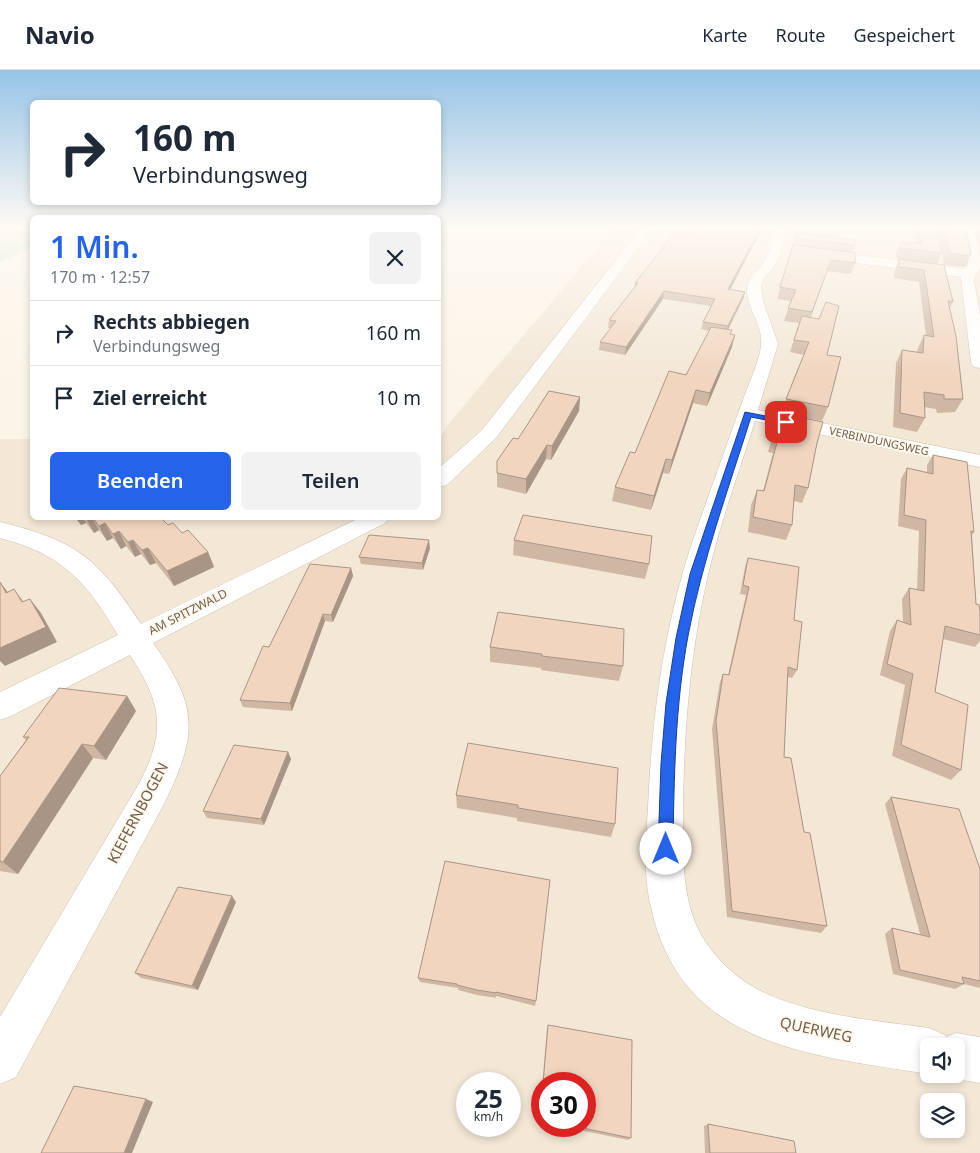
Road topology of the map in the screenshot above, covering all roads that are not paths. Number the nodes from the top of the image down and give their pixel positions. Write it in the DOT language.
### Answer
graph roads {
  1 [pos="609,278"];
  2 [pos="758,278"];
  3 [pos="968,278"];
  4 [pos="980,363"];
  5 [pos="748,414"];
  6 [pos="980,461"];
  7 [pos="441,478"];
  8 [pos="373,520"];
  9 [pos="0,530"];
  10 [pos="136,638"];
  11 [pos="0,707"];
  12 [pos="920,1049"];
  13 [pos="965,1058"];
  14 [pos="980,1060"];
  15 [pos="0,1061"];
  1 -- 7 [label="street"];
  2 -- 5 [label="street, QUERWEG"];
  3 -- 4 [label="street"];
  5 -- 6 [label="street, VERBINDUNGSWEG"];
  5 -- 12 [label="street, QUERWEG"];
  8 -- 10 [label="street, AM SPITZWALD"];
  9 -- 10 [label="street, KIEFERNBOGEN"];
  10 -- 11 [label="street, AM SPITZWALD"];
  10 -- 15 [label="street, KIEFERNBOGEN"];
  13 -- 14 [label="street"];
}
